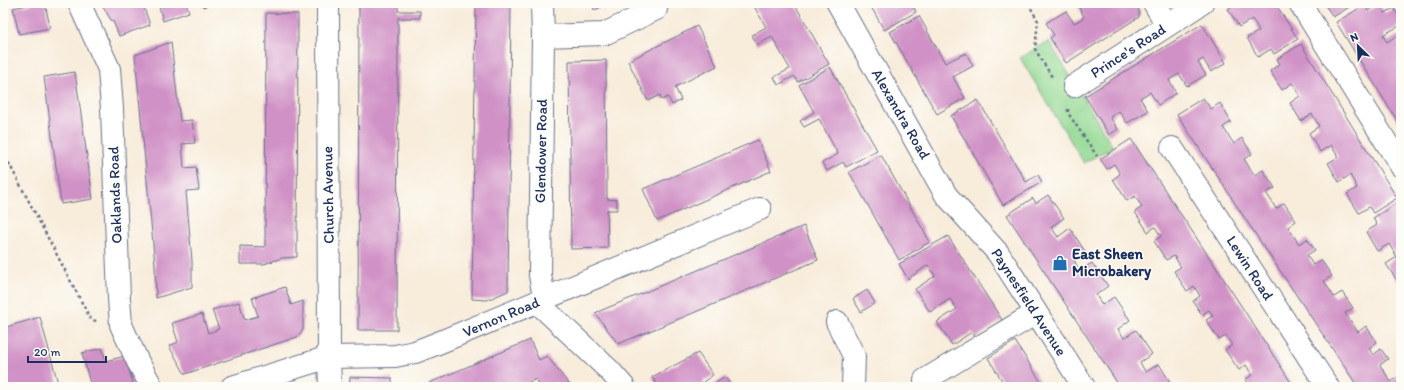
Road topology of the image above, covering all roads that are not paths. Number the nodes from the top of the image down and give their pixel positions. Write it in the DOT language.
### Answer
graph roads {
  1 [pos="79,3"];
  2 [pos="328,3"];
  3 [pos="542,3"];
  4 [pos="838,3"];
  5 [pos="1154,3"];
  6 [pos="1202,3"];
  7 [pos="1300,3"];
  8 [pos="656,9"];
  9 [pos="1167,25"];
  10 [pos="543,36"];
  11 [pos="1074,86"];
  12 [pos="1172,148"];
  13 [pos="1401,166"];
  14 [pos="760,209"];
  15 [pos="969,220"];
  16 [pos="542,300"];
  17 [pos="1036,312"];
  18 [pos="837,322"];
  19 [pos="329,357"];
  20 [pos="925,380"];
  21 [pos="152,387"];
  22 [pos="232,387"];
  23 [pos="330,387"];
  24 [pos="624,387"];
  25 [pos="854,387"];
  26 [pos="1084,387"];
  27 [pos="1328,387"];
  1 -- 21 [label="street, Oaklands Road"];
  2 -- 19 [label="street, Church Avenue"];
  3 -- 10 [label="street, Glendower Road"];
  4 -- 15 [label="street, Alexandra Road"];
  5 -- 9 [label="street"];
  6 -- 9 [label="street, Prince's Road"];
  7 -- 13 [label="street"];
  8 -- 10 [label="street"];
  9 -- 11 [label="street, Prince's Road"];
  10 -- 16 [label="street, Glendower Road"];
  12 -- 27 [label="street, Lewin Road"];
  14 -- 16 [label="street, Vernon Road"];
  15 -- 17 [label="street, Paynesfield Avenue"];
  16 -- 19 [label="street, Vernon Road"];
  16 -- 24 [label="street"];
  17 -- 20 [label="street"];
  17 -- 26 [label="street, Paynesfield Avenue"];
  18 -- 25 [label="street"];
  19 -- 22 [label="street, Vernon Road"];
  19 -- 23 [label="street, Church Avenue"];
}
